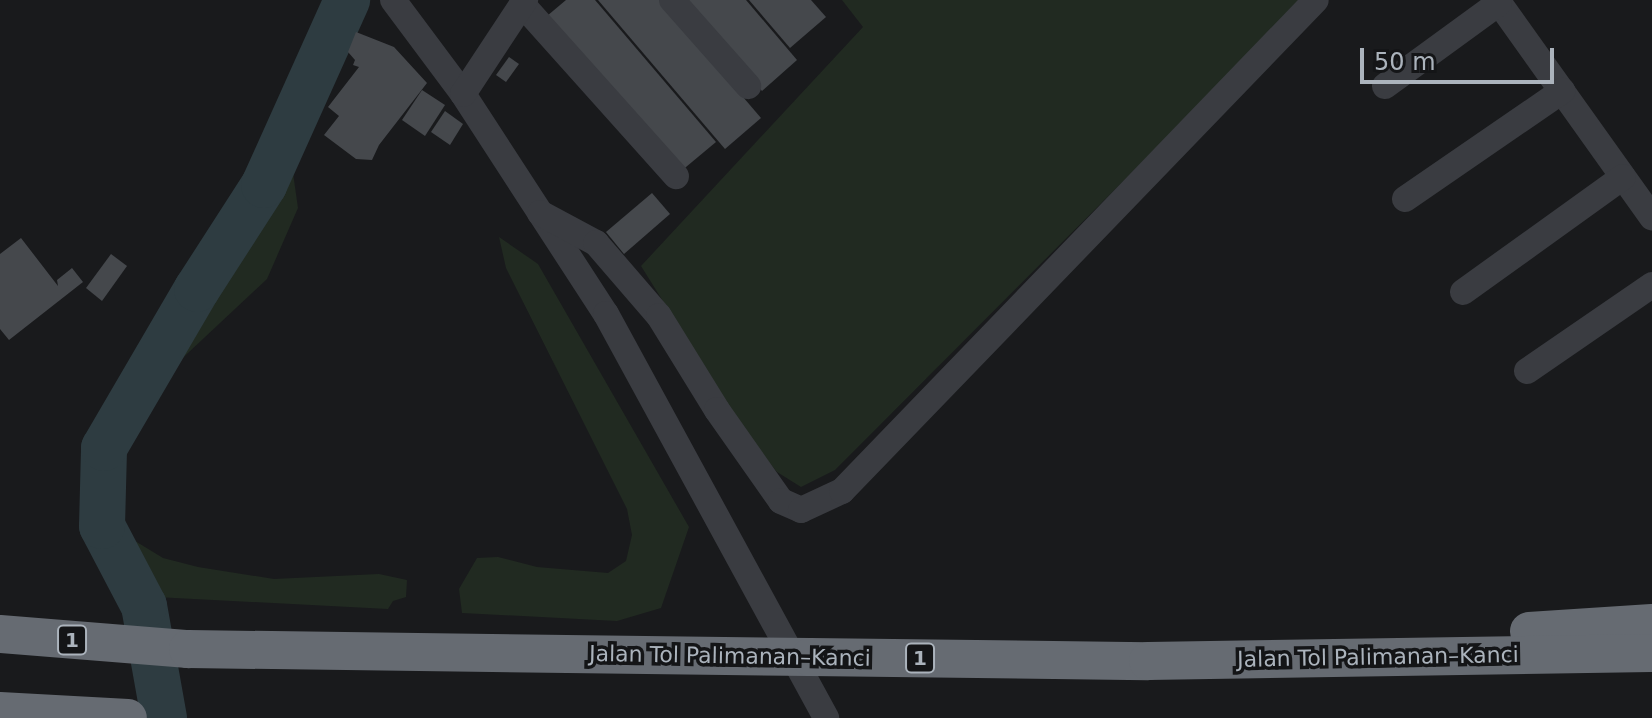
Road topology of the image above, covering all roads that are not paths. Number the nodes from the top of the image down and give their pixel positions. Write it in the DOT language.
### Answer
graph roads {
  1 [pos="393,0"];
  2 [pos="672,0"];
  3 [pos="1316,0"];
  4 [pos="1498,1"];
  5 [pos="523,2"];
  6 [pos="748,86"];
  7 [pos="1385,86"];
  8 [pos="1562,91"];
  9 [pos="463,94"];
  10 [pos="676,176"];
  11 [pos="1623,177"];
  12 [pos="1405,199"];
  13 [pos="540,213"];
  14 [pos="1652,217"];
  15 [pos="1652,285"];
  16 [pos="1463,292"];
  17 [pos="1527,371"];
  18 [pos="1652,623"];
  19 [pos="0,634"];
  20 [pos="1652,653"];
  21 [pos="1148,661"];
  22 [pos="0,711"];
  23 [pos="128,718"];
  24 [pos="826,718"];
  1 -- 9 [label="street"];
  2 -- 6 [label="street"];
  3 -- 13 [label="street"];
  4 -- 7 [label="street"];
  4 -- 8 [label="street"];
  5 -- 9 [label="street"];
  5 -- 10 [label="street"];
  8 -- 11 [label="street"];
  8 -- 12 [label="street"];
  9 -- 13 [label="street"];
  11 -- 14 [label="street"];
  11 -- 16 [label="street"];
  13 -- 24 [label="street"];
  15 -- 17 [label="street"];
  18 -- 21 [label="highway"];
  19 -- 21 [label="highway, Jalan Tol Palimanan–Kanci / 1"];
  20 -- 21 [label="highway, Jalan Tol Palimanan–Kanci / 1"];
  22 -- 23 [label="highway"];
}
